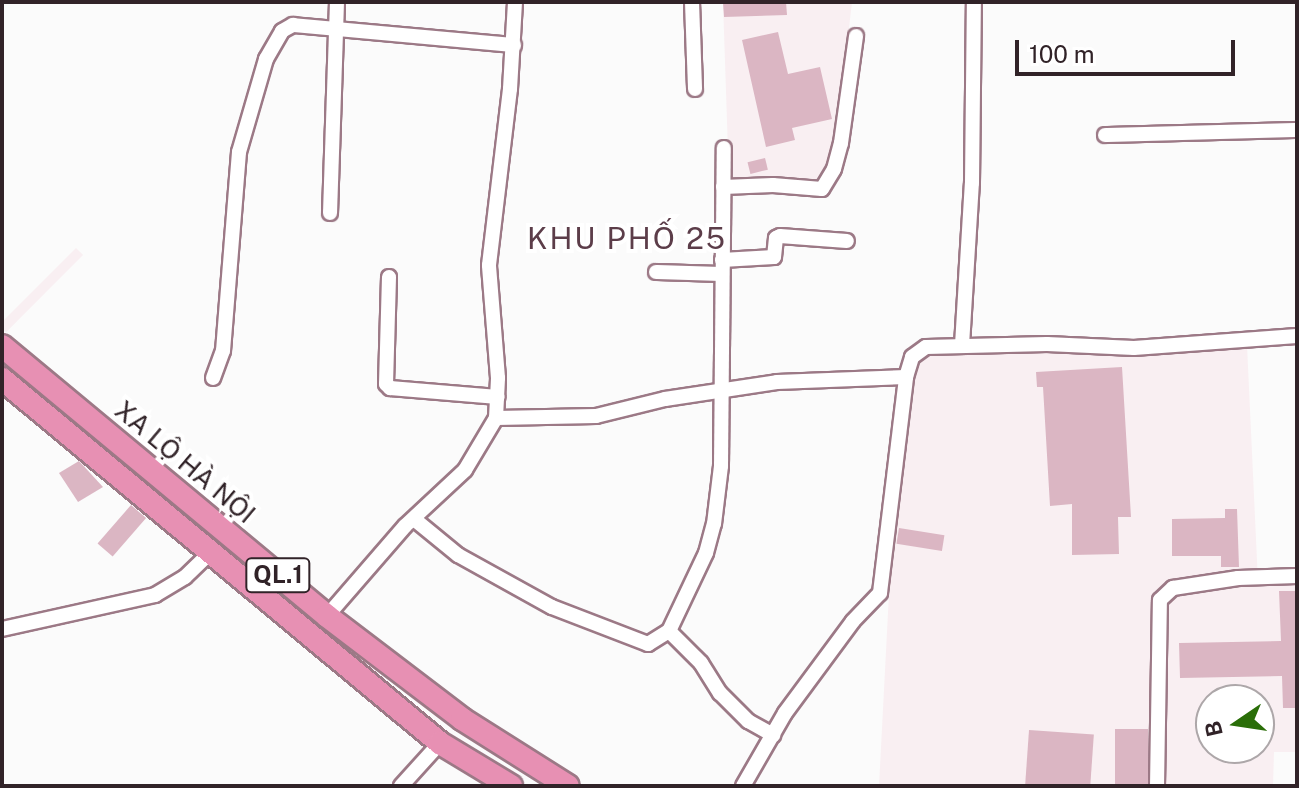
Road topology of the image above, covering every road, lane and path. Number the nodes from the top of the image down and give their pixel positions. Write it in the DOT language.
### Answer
graph roads {
  1 [pos="337,2"];
  2 [pos="515,2"];
  3 [pos="692,2"];
  4 [pos="974,2"];
  5 [pos="337,30"];
  6 [pos="856,36"];
  7 [pos="514,45"];
  8 [pos="695,89"];
  9 [pos="1297,130"];
  10 [pos="1105,135"];
  11 [pos="724,148"];
  12 [pos="723,187"];
  13 [pos="330,213"];
  14 [pos="847,241"];
  15 [pos="722,267"];
  16 [pos="656,272"];
  17 [pos="389,277"];
  18 [pos="1297,336"];
  19 [pos="962,345"];
  20 [pos="2,346"];
  21 [pos="906,377"];
  22 [pos="213,378"];
  23 [pos="2,379"];
  24 [pos="720,390"];
  25 [pos="498,397"];
  26 [pos="496,418"];
  27 [pos="414,519"];
  28 [pos="211,552"];
  29 [pos="1297,576"];
  30 [pos="327,616"];
  31 [pos="2,629"];
  32 [pos="669,631"];
  33 [pos="773,735"];
  34 [pos="440,743"];
  35 [pos="401,786"];
  36 [pos="511,786"];
  37 [pos="568,786"];
  38 [pos="743,786"];
  39 [pos="1157,786"];
  1 -- 5 [label="street"];
  2 -- 7 [label="street"];
  3 -- 8 [label="street"];
  4 -- 19 [label="street"];
  5 -- 7 [label="street"];
  5 -- 13 [label="street"];
  5 -- 22 [label="street"];
  6 -- 12 [label="street"];
  7 -- 25 [label="street"];
  9 -- 10 [label="street"];
  11 -- 12 [label="street"];
  12 -- 15 [label="street"];
  14 -- 15 [label="street"];
  15 -- 16 [label="street"];
  15 -- 24 [label="street"];
  17 -- 25 [label="street"];
  18 -- 19 [label="street"];
  19 -- 21 [label="street"];
  20 -- 30 [label="highway, XA LỘ HÀ NỘI / QL.1"];
  21 -- 24 [label="street"];
  21 -- 33 [label="street"];
  23 -- 28 [label="highway, XA LỘ HÀ NỘI / QL.1"];
  24 -- 26 [label="street"];
  24 -- 32 [label="street"];
  25 -- 26 [label="street"];
  26 -- 27 [label="street"];
  27 -- 30 [label="street"];
  27 -- 32 [label="street"];
  28 -- 31 [label="street"];
  28 -- 34 [label="highway, XA LỘ HÀ NỘI / QL.1"];
  29 -- 39 [label="street"];
  30 -- 37 [label="highway, XA LỘ HÀ NỘI / QL.1"];
  32 -- 33 [label="street"];
  33 -- 38 [label="street"];
  34 -- 35 [label="street"];
  34 -- 36 [label="highway, XA LỘ HÀ NỘI / QL.1"];
}
